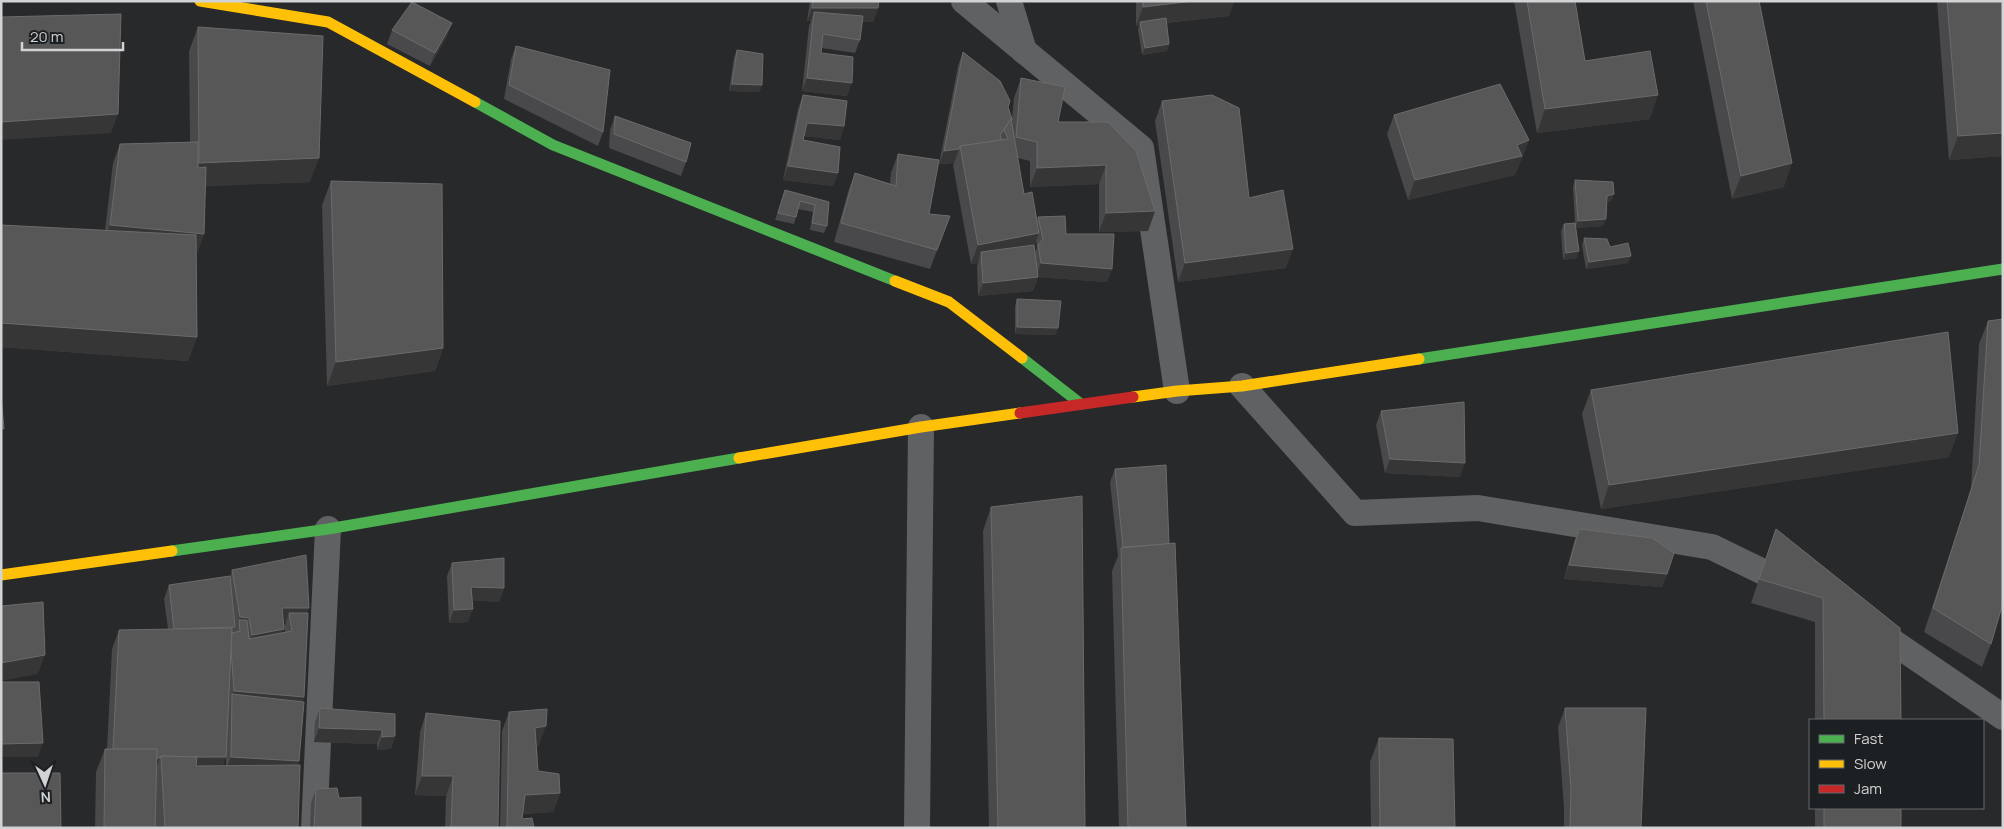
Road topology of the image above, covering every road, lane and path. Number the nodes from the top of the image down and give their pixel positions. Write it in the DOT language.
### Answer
graph roads {
  1 [pos="200,1"];
  2 [pos="964,1"];
  3 [pos="1009,1"];
  4 [pos="1024,51"];
  5 [pos="2003,269"];
  6 [pos="1242,386"];
  7 [pos="1177,391"];
  8 [pos="1081,404"];
  9 [pos="922,427"];
  10 [pos="328,529"];
  11 [pos="1,575"];
  12 [pos="1816,598"];
  13 [pos="1850,616"];
  14 [pos="2003,717"];
  15 [pos="314,828"];
  16 [pos="917,828"];
  1 -- 8 [label="main road"];
  2 -- 4 [label="street"];
  3 -- 4 [label="street"];
  4 -- 7 [label="street"];
  5 -- 6 [label="main road"];
  6 -- 7 [label="main road"];
  6 -- 12 [label="street"];
  7 -- 8 [label="main road"];
  8 -- 9 [label="main road"];
  9 -- 10 [label="main road"];
  9 -- 16 [label="street"];
  10 -- 11 [label="main road"];
  10 -- 15 [label="street"];
  13 -- 14 [label="street"];
}
